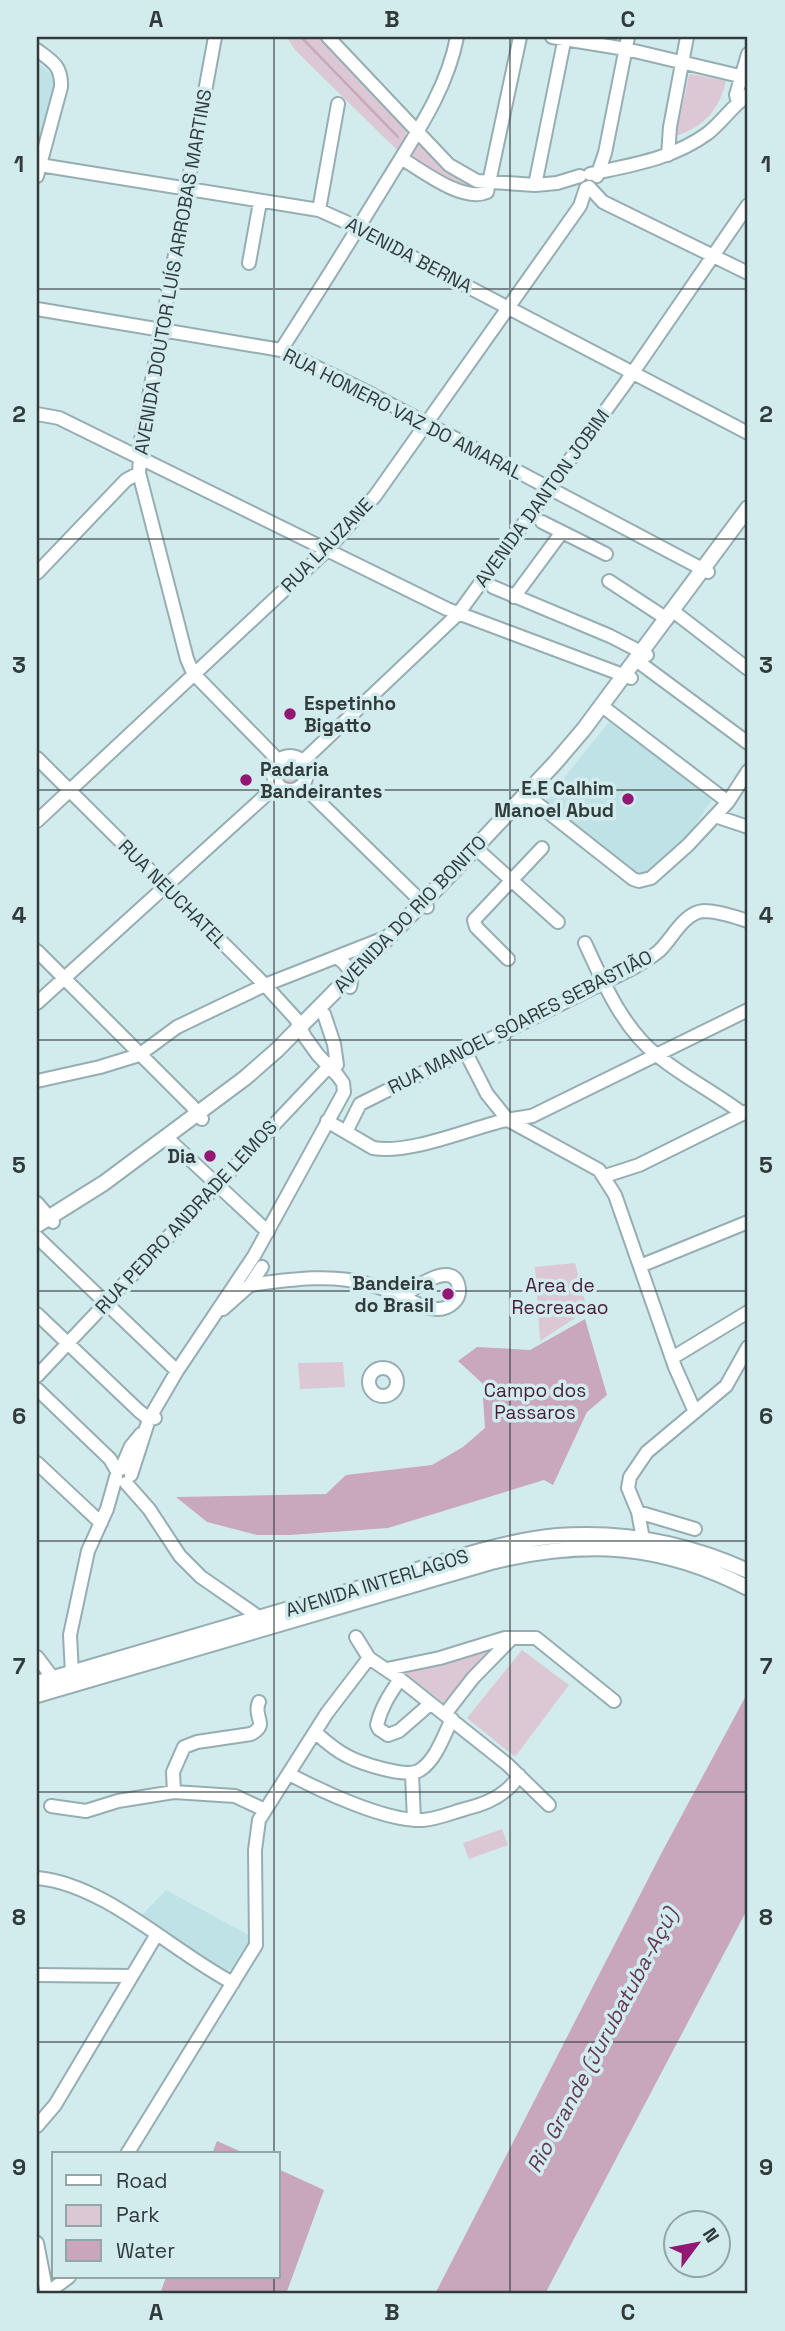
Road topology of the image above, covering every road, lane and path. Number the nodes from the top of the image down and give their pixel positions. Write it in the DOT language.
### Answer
graph roads {
  1 [pos="215,37"];
  2 [pos="328,37"];
  3 [pos="457,37"];
  4 [pos="520,37"];
  5 [pos="561,37"];
  6 [pos="687,37"];
  7 [pos="627,43"];
  8 [pos="37,50"];
  9 [pos="748,54"];
  10 [pos="682,62"];
  11 [pos="746,77"];
  12 [pos="743,99"];
  13 [pos="338,104"];
  14 [pos="417,131"];
  15 [pos="668,155"];
  16 [pos="401,158"];
  17 [pos="38,171"];
  18 [pos="588,180"];
  19 [pos="490,184"];
  20 [pos="535,186"];
  21 [pos="186,189"];
  22 [pos="260,202"];
  23 [pos="748,205"];
  24 [pos="319,211"];
  25 [pos="359,228"];
  26 [pos="714,255"];
  27 [pos="249,263"];
  28 [pos="748,273"];
  29 [pos="510,308"];
  30 [pos="37,309"];
  31 [pos="160,330"];
  32 [pos="281,350"];
  33 [pos="633,372"];
  34 [pos="37,414"];
  35 [pos="426,424"];
  36 [pos="748,433"];
  37 [pos="139,460"];
  38 [pos="139,473"];
  39 [pos="550,489"];
  40 [pos="748,508"];
  41 [pos="748,518"];
  42 [pos="542,522"];
  43 [pos="562,532"];
  44 [pos="327,550"];
  45 [pos="606,554"];
  46 [pos="706,570"];
  47 [pos="37,573"];
  48 [pos="610,580"];
  49 [pos="492,587"];
  50 [pos="514,597"];
  51 [pos="458,614"];
  52 [pos="672,615"];
  53 [pos="642,658"];
  54 [pos="748,669"];
  55 [pos="193,673"];
  56 [pos="628,676"];
  57 [pos="604,708"];
  58 [pos="748,743"];
  59 [pos="37,758"];
  60 [pos="279,761"];
  61 [pos="303,761"];
  62 [pos="748,771"];
  63 [pos="278,785"];
  64 [pos="302,785"];
  65 [pos="69,790"];
  66 [pos="528,797"];
  67 [pos="728,802"];
  68 [pos="715,816"];
  69 [pos="37,821"];
  70 [pos="748,827"];
  71 [pos="542,848"];
  72 [pos="480,852"];
  73 [pos="510,880"];
  74 [pos="166,885"];
  75 [pos="424,905"];
  76 [pos="748,921"];
  77 [pos="558,922"];
  78 [pos="391,937"];
  79 [pos="585,943"];
  80 [pos="37,951"];
  81 [pos="338,958"];
  82 [pos="508,959"];
  83 [pos="65,978"];
  84 [pos="351,982"];
  85 [pos="604,982"];
  86 [pos="265,985"];
  87 [pos="37,1003"];
  88 [pos="748,1010"];
  89 [pos="324,1014"];
  90 [pos="301,1031"];
  91 [pos="465,1051"];
  92 [pos="139,1055"];
  93 [pos="657,1056"];
  94 [pos="334,1067"];
  95 [pos="37,1081"];
  96 [pos="344,1093"];
  97 [pos="360,1104"];
  98 [pos="746,1112"];
  99 [pos="199,1116"];
  100 [pos="508,1120"];
  101 [pos="327,1121"];
  102 [pos="346,1132"];
  103 [pos="169,1140"];
  104 [pos="605,1176"];
  105 [pos="217,1185"];
  106 [pos="37,1203"];
  107 [pos="52,1220"];
  108 [pos="748,1222"];
  109 [pos="37,1225"];
  110 [pos="268,1232"];
  111 [pos="37,1234"];
  112 [pos="254,1263"];
  113 [pos="640,1266"];
  114 [pos="284,1279"];
  115 [pos="250,1285"];
  116 [pos="403,1297"];
  117 [pos="105,1304"];
  118 [pos="216,1312"];
  119 [pos="748,1312"];
  120 [pos="37,1314"];
  121 [pos="68,1343"];
  122 [pos="748,1346"];
  123 [pos="672,1358"];
  124 [pos="37,1376"];
  125 [pos="174,1380"];
  126 [pos="37,1389"];
  127 [pos="695,1412"];
  128 [pos="150,1423"];
  129 [pos="37,1463"];
  130 [pos="123,1476"];
  131 [pos="638,1512"];
  132 [pos="101,1523"];
  133 [pos="695,1529"];
  134 [pos="643,1539"];
  135 [pos="719,1565"];
  136 [pos="748,1571"];
  137 [pos="748,1588"];
  138 [pos="267,1622"];
  139 [pos="356,1637"];
  140 [pos="512,1638"];
  141 [pos="37,1657"];
  142 [pos="369,1658"];
  143 [pos="387,1669"];
  144 [pos="72,1673"];
  145 [pos="53,1678"];
  146 [pos="400,1679"];
  147 [pos="37,1683"];
  148 [pos="37,1695"];
  149 [pos="614,1701"];
  150 [pos="259,1702"];
  151 [pos="430,1704"];
  152 [pos="449,1717"];
  153 [pos="316,1733"];
  154 [pos="289,1774"];
  155 [pos="412,1774"];
  156 [pos="519,1775"];
  157 [pos="174,1792"];
  158 [pos="548,1805"];
  159 [pos="51,1806"];
  160 [pos="265,1810"];
  161 [pos="414,1820"];
  162 [pos="37,1878"];
  163 [pos="157,1934"];
  164 [pos="37,1975"];
  165 [pos="131,1976"];
  166 [pos="233,1983"];
  167 [pos="37,2126"];
  168 [pos="128,2152"];
  169 [pos="37,2244"];
  170 [pos="68,2278"];
  171 [pos="47,2294"];
  1 -- 21 [label="street, AVENIDA DOUTOR LUÍS ARROBAS MARTINS"];
  2 -- 14 [label="street"];
  3 -- 14 [label="street"];
  4 -- 19 [label="street"];
  5 -- 7 [label="street"];
  5 -- 20 [label="street"];
  6 -- 10 [label="street"];
  7 -- 10 [label="street"];
  7 -- 18 [label="street, RUA LAUZANE"];
  8 -- 17 [label="street"];
  9 -- 11 [label="street"];
  10 -- 11 [label="street"];
  10 -- 15 [label="street"];
  11 -- 12 [label="street"];
  12 -- 15 [label="street"];
  13 -- 24 [label="street"];
  14 -- 16 [label="street"];
  14 -- 19 [label="street"];
  15 -- 18 [label="street"];
  16 -- 19 [label="street"];
  16 -- 25 [label="street"];
  17 -- 21 [label="street, AVENIDA BERNA"];
  18 -- 20 [label="street"];
  18 -- 26 [label="street"];
  18 -- 29 [label="street, RUA LAUZANE"];
  19 -- 20 [label="street"];
  21 -- 22 [label="street, AVENIDA BERNA"];
  21 -- 31 [label="street, AVENIDA DOUTOR LUÍS ARROBAS MARTINS"];
  22 -- 24 [label="street, AVENIDA BERNA"];
  22 -- 27 [label="street"];
  23 -- 26 [label="street, AVENIDA DANTON JOBIM"];
  24 -- 25 [label="street, AVENIDA BERNA"];
  25 -- 29 [label="street, AVENIDA BERNA"];
  25 -- 32 [label="street"];
  26 -- 28 [label="street"];
  26 -- 33 [label="street, AVENIDA DANTON JOBIM"];
  29 -- 33 [label="street, AVENIDA BERNA"];
  29 -- 35 [label="street, RUA LAUZANE"];
  30 -- 31 [label="street, RUA HOMERO VAZ DO AMARAL"];
  31 -- 32 [label="street, RUA HOMERO VAZ DO AMARAL"];
  31 -- 37 [label="street, AVENIDA DOUTOR LUÍS ARROBAS MARTINS"];
  32 -- 35 [label="street, RUA HOMERO VAZ DO AMARAL"];
  33 -- 36 [label="street, AVENIDA BERNA"];
  33 -- 39 [label="street, AVENIDA DANTON JOBIM"];
  34 -- 37 [label="street"];
  35 -- 39 [label="street, RUA HOMERO VAZ DO AMARAL"];
  35 -- 44 [label="street, RUA LAUZANE"];
  37 -- 38 [label="street, AVENIDA DOUTOR LUÍS ARROBAS MARTINS"];
  37 -- 44 [label="street"];
  38 -- 47 [label="street"];
  38 -- 55 [label="street, AVENIDA DOUTOR LUÍS ARROBAS MARTINS"];
  39 -- 46 [label="street, RUA HOMERO VAZ DO AMARAL"];
  39 -- 51 [label="street, AVENIDA DANTON JOBIM"];
  40 -- 46 [label="main road, AVENIDA DO RIO BONITO"];
  41 -- 46 [label="main road, AVENIDA DO RIO BONITO"];
  42 -- 43 [label="street"];
  43 -- 45 [label="street"];
  43 -- 50 [label="street"];
  44 -- 51 [label="street"];
  44 -- 55 [label="street, RUA LAUZANE"];
  46 -- 52 [label="main road, AVENIDA DO RIO BONITO"];
  48 -- 52 [label="street"];
  49 -- 50 [label="street"];
  50 -- 53 [label="street"];
  51 -- 56 [label="street"];
  51 -- 61 [label="street, AVENIDA DANTON JOBIM"];
  52 -- 53 [label="main road, AVENIDA DO RIO BONITO"];
  52 -- 54 [label="street"];
  53 -- 56 [label="main road, AVENIDA DO RIO BONITO"];
  53 -- 58 [label="street"];
  55 -- 60 [label="street, AVENIDA DOUTOR LUÍS ARROBAS MARTINS"];
  55 -- 65 [label="street, RUA LAUZANE"];
  56 -- 57 [label="main road, AVENIDA DO RIO BONITO"];
  57 -- 66 [label="main road, AVENIDA DO RIO BONITO"];
  57 -- 67 [label="street"];
  59 -- 65 [label="street, RUA NEUCHATEL"];
  60 -- 61 [label="street"];
  60 -- 63 [label="street"];
  61 -- 64 [label="street"];
  62 -- 67 [label="street"];
  63 -- 64 [label="street"];
  63 -- 74 [label="street"];
  64 -- 75 [label="street"];
  65 -- 69 [label="street, RUA LAUZANE"];
  65 -- 74 [label="street, RUA NEUCHATEL"];
  66 -- 68 [label="street"];
  66 -- 72 [label="main road, AVENIDA DO RIO BONITO"];
  66 -- 75 [label="main road, AVENIDA DO RIO BONITO"];
  67 -- 68 [label="street"];
  68 -- 70 [label="street"];
  71 -- 73 [label="street"];
  72 -- 73 [label="street"];
  72 -- 75 [label="main road, AVENIDA DO RIO BONITO"];
  73 -- 77 [label="street"];
  73 -- 82 [label="street"];
  74 -- 83 [label="street"];
  74 -- 86 [label="street, RUA NEUCHATEL"];
  75 -- 78 [label="main road, AVENIDA DO RIO BONITO"];
  75 -- 84 [label="main road, AVENIDA DO RIO BONITO"];
  76 -- 85 [label="street, RUA MANOEL SOARES SEBASTIÃO"];
  78 -- 81 [label="street"];
  78 -- 84 [label="main road, AVENIDA DO RIO BONITO"];
  79 -- 85 [label="street"];
  80 -- 83 [label="street"];
  81 -- 84 [label="street"];
  81 -- 86 [label="street"];
  83 -- 87 [label="street"];
  83 -- 92 [label="street"];
  84 -- 89 [label="main road, AVENIDA DO RIO BONITO"];
  84 -- 90 [label="main road, AVENIDA DO RIO BONITO"];
  85 -- 91 [label="street, RUA MANOEL SOARES SEBASTIÃO"];
  85 -- 93 [label="street"];
  86 -- 90 [label="street, RUA NEUCHATEL"];
  86 -- 92 [label="street"];
  88 -- 93 [label="street"];
  89 -- 90 [label="main road, AVENIDA DO RIO BONITO"];
  89 -- 94 [label="street"];
  90 -- 94 [label="street, RUA NEUCHATEL"];
  90 -- 99 [label="main road, AVENIDA DO RIO BONITO"];
  91 -- 97 [label="street, RUA MANOEL SOARES SEBASTIÃO"];
  91 -- 100 [label="street"];
  92 -- 95 [label="street"];
  92 -- 99 [label="street"];
  93 -- 98 [label="street"];
  93 -- 100 [label="street"];
  94 -- 96 [label="street"];
  94 -- 105 [label="street, RUA PEDRO ANDRADE LEMOS"];
  96 -- 97 [label="street"];
  96 -- 101 [label="street"];
  97 -- 102 [label="street"];
  98 -- 104 [label="street"];
  99 -- 103 [label="main road, AVENIDA DO RIO BONITO"];
  100 -- 102 [label="street"];
  100 -- 104 [label="street"];
  101 -- 102 [label="street"];
  101 -- 110 [label="street"];
  103 -- 105 [label="street"];
  103 -- 107 [label="main road, AVENIDA DO RIO BONITO"];
  104 -- 113 [label="street"];
  105 -- 110 [label="street"];
  105 -- 117 [label="street, RUA PEDRO ANDRADE LEMOS"];
  106 -- 107 [label="street"];
  107 -- 109 [label="main road, AVENIDA DO RIO BONITO"];
  107 -- 111 [label="main road, AVENIDA DO RIO BONITO"];
  108 -- 113 [label="street"];
  110 -- 112 [label="street"];
  111 -- 117 [label="street"];
  112 -- 114 [label="street"];
  112 -- 115 [label="street"];
  112 -- 118 [label="street"];
  113 -- 123 [label="street"];
  114 -- 115 [label="street"];
  114 -- 116 [label="street"];
  115 -- 118 [label="street"];
  117 -- 121 [label="street, RUA PEDRO ANDRADE LEMOS"];
  117 -- 125 [label="street"];
  118 -- 125 [label="street"];
  119 -- 123 [label="street"];
  120 -- 121 [label="street"];
  121 -- 124 [label="street, RUA PEDRO ANDRADE LEMOS"];
  121 -- 128 [label="street"];
  122 -- 127 [label="street"];
  123 -- 127 [label="street"];
  125 -- 128 [label="street"];
  126 -- 130 [label="street"];
  127 -- 131 [label="street"];
  128 -- 130 [label="street"];
  129 -- 132 [label="street"];
  130 -- 132 [label="street"];
  130 -- 138 [label="street"];
  131 -- 133 [label="street"];
  131 -- 134 [label="street"];
  132 -- 144 [label="street"];
  134 -- 135 [label="main road, AVENIDA INTERLAGOS"];
  134 -- 138 [label="main road, AVENIDA INTERLAGOS"];
  135 -- 136 [label="main road"];
  135 -- 137 [label="main road"];
  135 -- 138 [label="main road, AVENIDA INTERLAGOS"];
  138 -- 144 [label="main road, AVENIDA INTERLAGOS"];
  138 -- 148 [label="main road, AVENIDA INTERLAGOS"];
  139 -- 142 [label="street"];
  140 -- 143 [label="street"];
  140 -- 149 [label="street"];
  140 -- 152 [label="street"];
  141 -- 145 [label="street"];
  142 -- 143 [label="street"];
  142 -- 153 [label="street"];
  143 -- 146 [label="street"];
  144 -- 145 [label="main road, AVENIDA INTERLAGOS"];
  145 -- 147 [label="main road, AVENIDA INTERLAGOS"];
  146 -- 151 [label="street"];
  146 -- 151 [label="street"];
  150 -- 157 [label="street"];
  151 -- 152 [label="street"];
  152 -- 155 [label="street"];
  152 -- 156 [label="street"];
  153 -- 154 [label="street"];
  153 -- 155 [label="street"];
  154 -- 160 [label="street"];
  154 -- 161 [label="street"];
  155 -- 161 [label="street"];
  156 -- 158 [label="street"];
  156 -- 161 [label="street"];
  157 -- 159 [label="street"];
  157 -- 160 [label="street"];
  160 -- 166 [label="street"];
  162 -- 163 [label="street"];
  163 -- 165 [label="street"];
  163 -- 166 [label="street"];
  164 -- 165 [label="street"];
  165 -- 167 [label="street"];
  166 -- 168 [label="street"];
  169 -- 171 [label="street"];
  170 -- 171 [label="street"];
}
